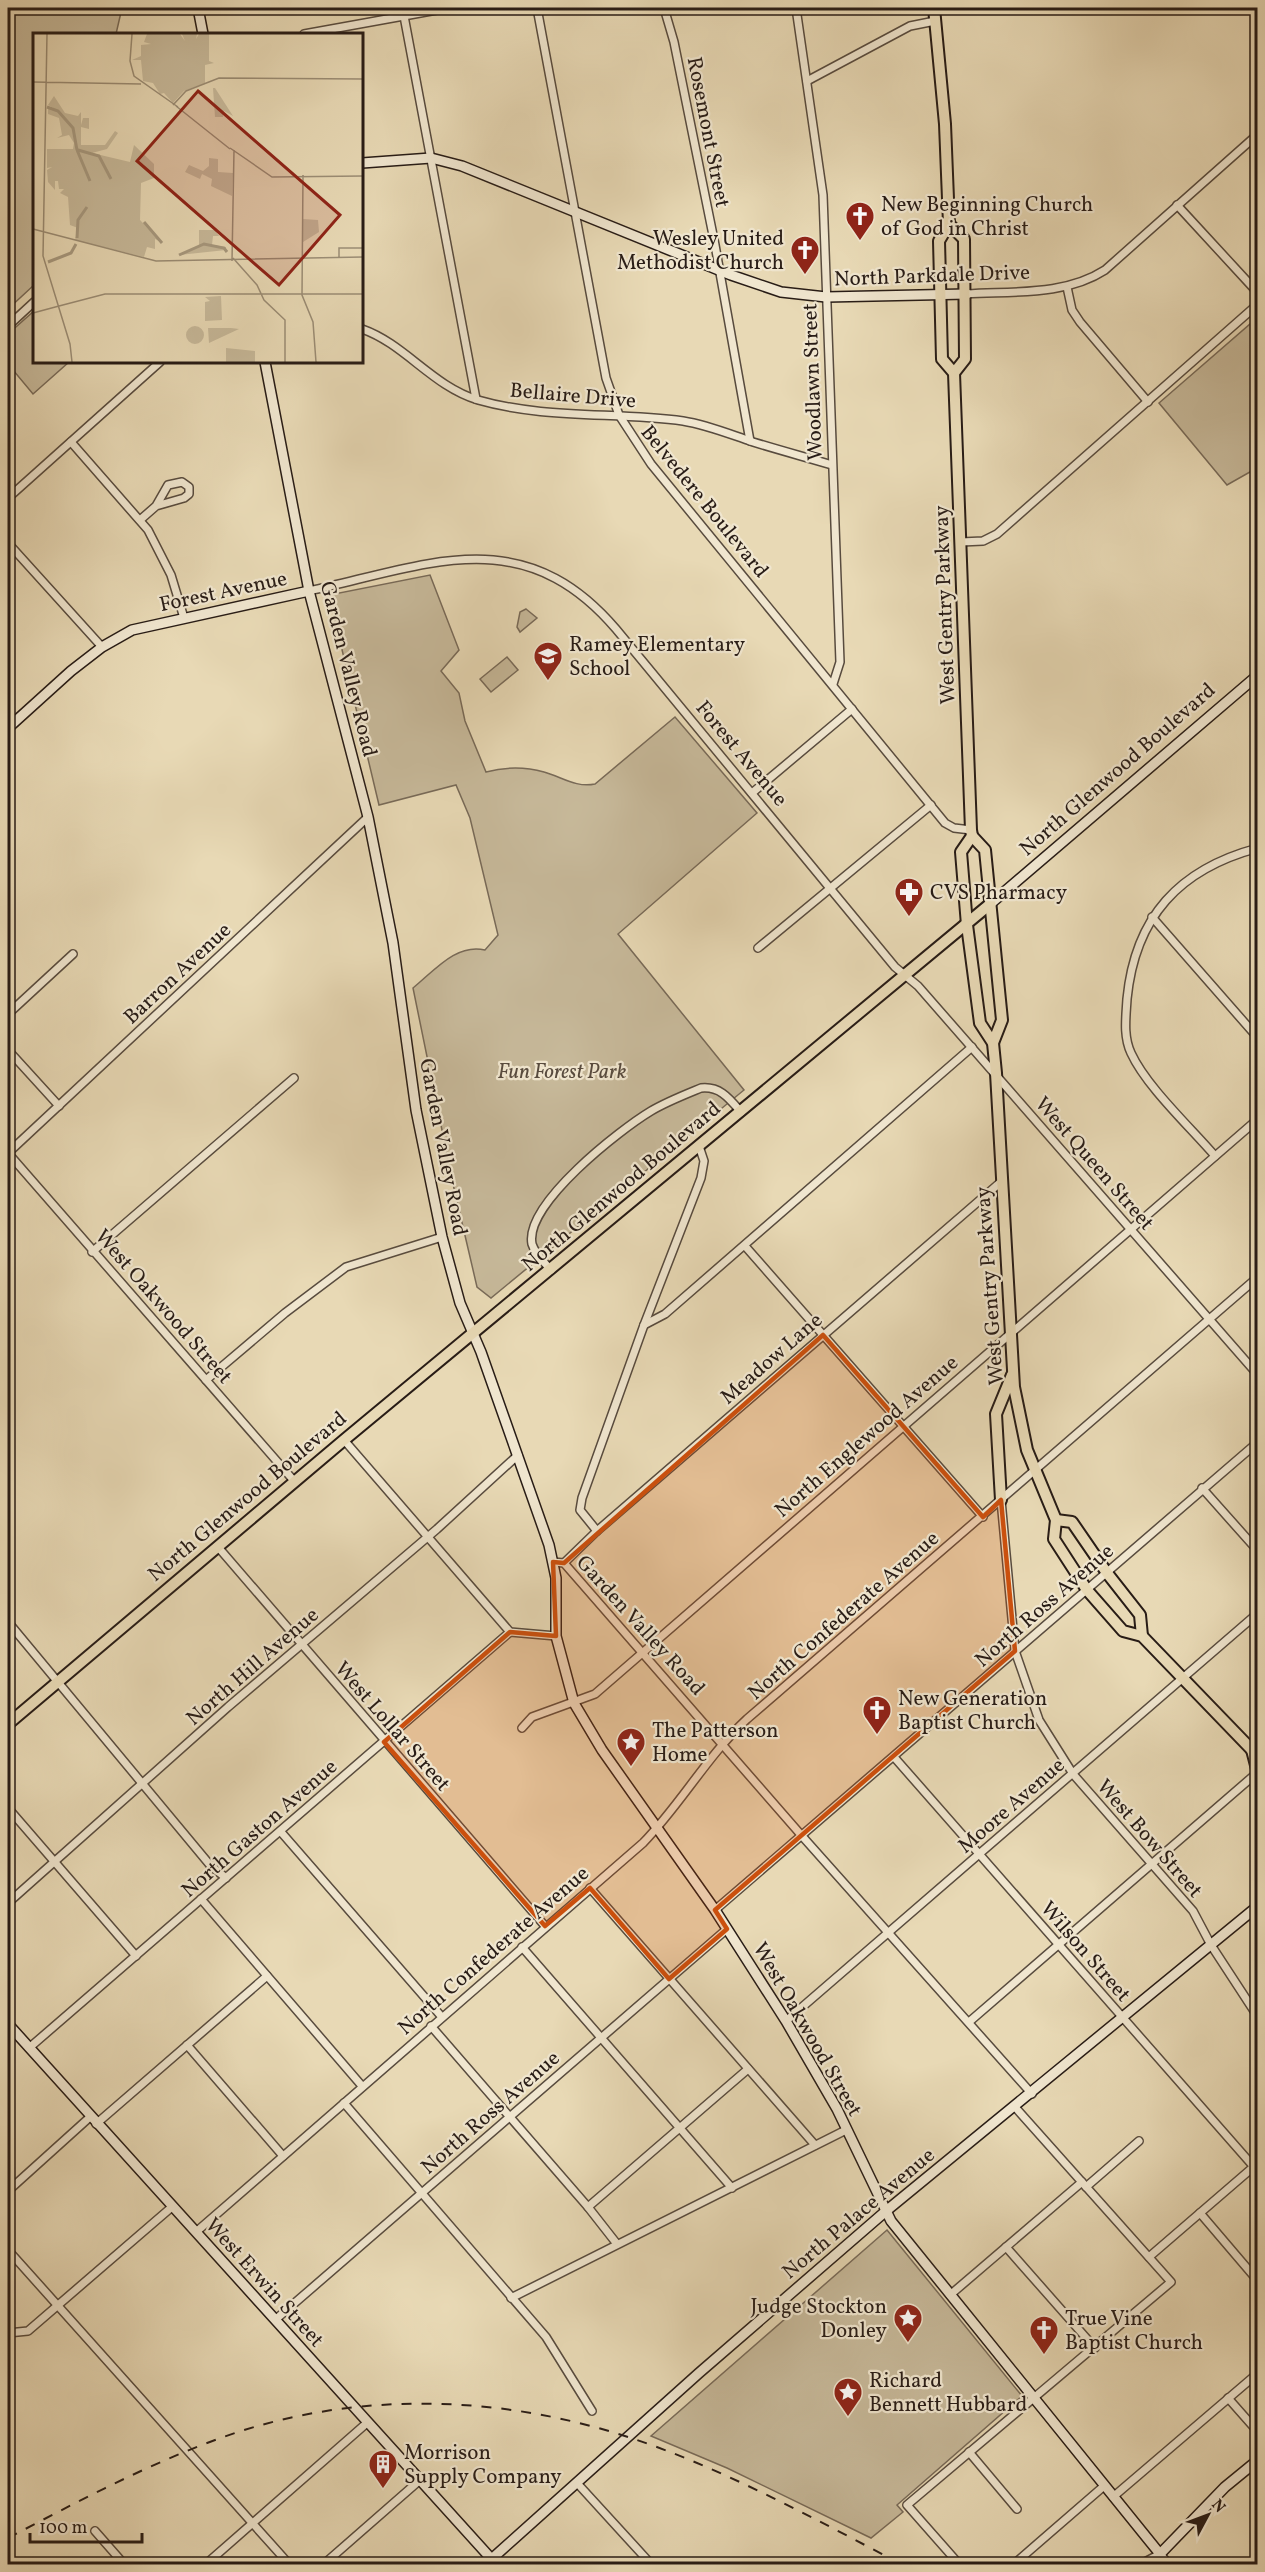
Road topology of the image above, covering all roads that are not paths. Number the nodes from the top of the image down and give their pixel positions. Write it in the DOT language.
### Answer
graph roads {
  1 [pos="198,8"];
  2 [pos="448,8"];
  3 [pos="537,8"];
  4 [pos="664,8"];
  5 [pos="796,8"];
  6 [pos="934,8"];
  7 [pos="404,16"];
  8 [pos="935,21"];
  9 [pos="203,33"];
  10 [pos="310,33"];
  11 [pos="807,81"];
  12 [pos="1257,134"];
  13 [pos="431,158"];
  14 [pos="363,163"];
  15 [pos="1177,205"];
  16 [pos="574,211"];
  17 [pos="949,224"];
  18 [pos="718,269"];
  19 [pos="1067,287"];
  20 [pos="1257,293"];
  21 [pos="941,294"];
  22 [pos="967,294"];
  23 [pos="826,297"];
  24 [pos="33,303"];
  25 [pos="1257,304"];
  26 [pos="8,326"];
  27 [pos="363,329"];
  28 [pos="159,363"];
  29 [pos="265,363"];
  30 [pos="954,373"];
  31 [pos="476,399"];
  32 [pos="1148,402"];
  33 [pos="619,415"];
  34 [pos="750,441"];
  35 [pos="70,442"];
  36 [pos="832,465"];
  37 [pos="8,498"];
  38 [pos="156,506"];
  39 [pos="140,520"];
  40 [pos="961,542"];
  41 [pos="8,543"];
  42 [pos="309,591"];
  43 [pos="184,618"];
  44 [pos="102,647"];
  45 [pos="1257,675"];
  46 [pos="833,684"];
  47 [pos="852,709"];
  48 [pos="8,728"];
  49 [pos="753,793"];
  50 [pos="931,805"];
  51 [pos="368,817"];
  52 [pos="971,833"];
  53 [pos="1257,848"];
  54 [pos="830,888"];
  55 [pos="989,905"];
  56 [pos="1152,917"];
  57 [pos="967,925"];
  58 [pos="758,948"];
  59 [pos="73,954"];
  60 [pos="905,975"];
  61 [pos="8,1014"];
  62 [pos="1257,1038"];
  63 [pos="993,1043"];
  64 [pos="972,1047"];
  65 [pos="8,1050"];
  66 [pos="996,1073"];
  67 [pos="294,1078"];
  68 [pos="59,1107"];
  69 [pos="741,1112"];
  70 [pos="1257,1119"];
  71 [pos="699,1146"];
  72 [pos="8,1153"];
  73 [pos="1215,1156"];
  74 [pos="1002,1181"];
  75 [pos="1130,1229"];
  76 [pos="442,1237"];
  77 [pos="745,1246"];
  78 [pos="92,1252"];
  79 [pos="551,1270"];
  80 [pos="1257,1277"];
  81 [pos="1209,1320"];
  82 [pos="644,1325"];
  83 [pos="473,1333"];
  84 [pos="1010,1334"];
  85 [pos="823,1335"];
  86 [pos="1012,1375"];
  87 [pos="1257,1375"];
  88 [pos="206,1380"];
  89 [pos="8,1414"];
  90 [pos="902,1426"];
  91 [pos="8,1435"];
  92 [pos="344,1440"];
  93 [pos="1257,1442"];
  94 [pos="518,1455"];
  95 [pos="1034,1471"];
  96 [pos="295,1482"];
  97 [pos="1202,1488"];
  98 [pos="1001,1500"];
  99 [pos="983,1517"];
  100 [pos="1056,1520"];
  101 [pos="597,1531"];
  102 [pos="428,1535"];
  103 [pos="218,1547"];
  104 [pos="1257,1551"];
  105 [pos="553,1562"];
  106 [pos="564,1563"];
  107 [pos="1107,1573"];
  108 [pos="1088,1590"];
  109 [pos="1257,1613"];
  110 [pos="8,1622"];
  111 [pos="510,1632"];
  112 [pos="556,1636"];
  113 [pos="1142,1636"];
  114 [pos="302,1645"];
  115 [pos="1015,1650"];
  116 [pos="643,1651"];
  117 [pos="1183,1679"];
  118 [pos="58,1682"];
  119 [pos="574,1703"];
  120 [pos="8,1724"];
  121 [pos="522,1728"];
  122 [pos="384,1742"];
  123 [pos="722,1742"];
  124 [pos="1255,1751"];
  125 [pos="894,1757"];
  126 [pos="1257,1773"];
  127 [pos="1073,1774"];
  128 [pos="144,1784"];
  129 [pos="8,1808"];
  130 [pos="657,1828"];
  131 [pos="281,1832"];
  132 [pos="802,1836"];
  133 [pos="978,1854"];
  134 [pos="56,1861"];
  135 [pos="1153,1864"];
  136 [pos="226,1878"];
  137 [pos="590,1888"];
  138 [pos="201,1899"];
  139 [pos="8,1903"];
  140 [pos="1257,1906"];
  141 [pos="715,1910"];
  142 [pos="545,1926"];
  143 [pos="727,1929"];
  144 [pos="888,1933"];
  145 [pos="1059,1945"];
  146 [pos="1211,1945"];
  147 [pos="522,1947"];
  148 [pos="136,1956"];
  149 [pos="267,1976"];
  150 [pos="669,1979"];
  151 [pos="441,2016"];
  152 [pos="1122,2017"];
  153 [pos="1257,2017"];
  154 [pos="786,2021"];
  155 [pos="969,2022"];
  156 [pos="8,2024"];
  157 [pos="431,2026"];
  158 [pos="601,2039"];
  159 [pos="187,2045"];
  160 [pos="29,2048"];
  161 [pos="748,2069"];
  162 [pos="362,2086"];
  163 [pos="1032,2094"];
  164 [pos="344,2103"];
  165 [pos="1015,2107"];
  166 [pos="510,2116"];
  167 [pos="93,2121"];
  168 [pos="678,2128"];
  169 [pos="846,2130"];
  170 [pos="1139,2141"];
  171 [pos="815,2145"];
  172 [pos="284,2156"];
  173 [pos="1256,2165"];
  174 [pos="1084,2184"];
  175 [pos="732,2188"];
  176 [pos="8,2191"];
  177 [pos="423,2192"];
  178 [pos="172,2206"];
  179 [pos="588,2206"];
  180 [pos="886,2211"];
  181 [pos="1200,2213"];
  182 [pos="196,2232"];
  183 [pos="617,2244"];
  184 [pos="1006,2247"];
  185 [pos="8,2250"];
  186 [pos="1149,2257"];
  187 [pos="1257,2281"];
  188 [pos="950,2295"];
  189 [pos="511,2298"];
  190 [pos="58,2306"];
  191 [pos="275,2320"];
  192 [pos="8,2333"];
  193 [pos="1095,2348"];
  194 [pos="1257,2373"];
  195 [pos="1032,2398"];
  196 [pos="1228,2398"];
  197 [pos="592,2411"];
  198 [pos="368,2422"];
  199 [pos="1257,2432"];
  200 [pos="969,2452"];
  201 [pos="1257,2460"];
  202 [pos="420,2480"];
  203 [pos="577,2483"];
  204 [pos="1104,2487"];
  205 [pos="1113,2496"];
  206 [pos="1017,2509"];
  207 [pos="252,2524"];
  208 [pos="95,2531"];
  209 [pos="1160,2554"];
  210 [pos="491,2563"];
  211 [pos="124,2565"];
  212 [pos="206,2565"];
  213 [pos="289,2565"];
  214 [pos="324,2565"];
  215 [pos="651,2565"];
  216 [pos="959,2565"];
  217 [pos="1014,2565"];
  218 [pos="1141,2565"];
  219 [pos="1157,2565"];
  220 [pos="1169,2565"];
  1 -- 9 [label="street"];
  2 -- 7 [label="street"];
  3 -- 16 [label="street, Belvedere Boulevard"];
  4 -- 18 [label="street, Rosemont Street"];
  5 -- 11 [label="street, Woodlawn Street"];
  6 -- 8 [label="main road, West Gentry Parkway"];
  7 -- 10 [label="street"];
  7 -- 13 [label="street"];
  8 -- 11 [label="street"];
  8 -- 17 [label="main road, West Gentry Parkway"];
  11 -- 23 [label="street, Woodlawn Street"];
  12 -- 15 [label="street, North Parkdale Drive"];
  13 -- 14 [label="street, North Parkdale Drive"];
  13 -- 16 [label="street, North Parkdale Drive"];
  13 -- 31 [label="street"];
  15 -- 19 [label="street, North Parkdale Drive"];
  15 -- 20 [label="street"];
  16 -- 18 [label="street, North Parkdale Drive"];
  16 -- 33 [label="street, Belvedere Boulevard"];
  17 -- 21 [label="main road, West Gentry Parkway"];
  17 -- 22 [label="main road, West Gentry Parkway"];
  18 -- 23 [label="street, North Parkdale Drive"];
  18 -- 34 [label="street, Rosemont Street"];
  19 -- 22 [label="street, North Parkdale Drive"];
  19 -- 32 [label="street"];
  21 -- 22 [label="street, North Parkdale Drive"];
  21 -- 23 [label="street, North Parkdale Drive"];
  21 -- 30 [label="main road, West Gentry Parkway"];
  22 -- 30 [label="main road, West Gentry Parkway"];
  23 -- 36 [label="street, Woodlawn Street"];
  24 -- 26 [label="street"];
  25 -- 32 [label="street"];
  27 -- 31 [label="street, Bellaire Drive"];
  28 -- 35 [label="street"];
  29 -- 42 [label="street, Garden Valley Road"];
  30 -- 40 [label="main road, West Gentry Parkway"];
  31 -- 33 [label="street, Bellaire Drive"];
  32 -- 40 [label="street"];
  33 -- 34 [label="street, Bellaire Drive"];
  33 -- 46 [label="street, Belvedere Boulevard"];
  34 -- 36 [label="street, Bellaire Drive"];
  35 -- 37 [label="street"];
  35 -- 39 [label="street"];
  36 -- 46 [label="street, Woodlawn Street"];
  38 -- 38 [label="street"];
  38 -- 39 [label="street"];
  39 -- 43 [label="street"];
  40 -- 52 [label="main road, West Gentry Parkway"];
  41 -- 44 [label="street"];
  42 -- 43 [label="street, Forest Avenue"];
  42 -- 49 [label="street, Forest Avenue"];
  42 -- 51 [label="street, Garden Valley Road"];
  43 -- 44 [label="street, Forest Avenue"];
  44 -- 48 [label="street, Forest Avenue"];
  45 -- 55 [label="street, North Glenwood Boulevard"];
  46 -- 47 [label="street, Belvedere Boulevard"];
  47 -- 49 [label="street"];
  47 -- 50 [label="street, Belvedere Boulevard"];
  49 -- 54 [label="street, Forest Avenue"];
  50 -- 52 [label="street, Belvedere Boulevard"];
  50 -- 54 [label="street"];
  51 -- 68 [label="street, Barron Avenue"];
  51 -- 76 [label="street, Garden Valley Road"];
  52 -- 55 [label="main road, West Gentry Parkway"];
  52 -- 57 [label="main road, West Gentry Parkway"];
  53 -- 56 [label="street"];
  54 -- 58 [label="street"];
  54 -- 60 [label="street, Forest Avenue"];
  55 -- 57 [label="main road, North Glenwood Boulevard"];
  55 -- 63 [label="main road, West Gentry Parkway"];
  56 -- 62 [label="street"];
  56 -- 73 [label="street"];
  57 -- 60 [label="main road, North Glenwood Boulevard"];
  57 -- 63 [label="main road, West Gentry Parkway"];
  59 -- 61 [label="street"];
  60 -- 64 [label="street, West Queen Street"];
  60 -- 69 [label="main road, North Glenwood Boulevard"];
  63 -- 66 [label="main road, West Gentry Parkway"];
  64 -- 66 [label="street, West Queen Street"];
  64 -- 77 [label="street"];
  65 -- 68 [label="street"];
  66 -- 74 [label="main road, West Gentry Parkway"];
  66 -- 75 [label="street, West Queen Street"];
  67 -- 78 [label="street"];
  68 -- 72 [label="street, Barron Avenue"];
  69 -- 71 [label="main road, North Glenwood Boulevard"];
  69 -- 79 [label="street"];
  70 -- 73 [label="street, North Englewood Avenue"];
  71 -- 79 [label="main road, North Glenwood Boulevard"];
  71 -- 82 [label="street"];
  72 -- 78 [label="street, West Oakwood Street"];
  73 -- 75 [label="street, North Englewood Avenue"];
  74 -- 84 [label="main road, West Gentry Parkway"];
  74 -- 85 [label="street, Meadow Lane"];
  75 -- 81 [label="street, West Queen Street"];
  75 -- 84 [label="street, North Englewood Avenue"];
  76 -- 83 [label="street, Garden Valley Road"];
  76 -- 88 [label="street"];
  77 -- 82 [label="street"];
  77 -- 85 [label="street"];
  78 -- 88 [label="street, West Oakwood Street"];
  79 -- 83 [label="main road, North Glenwood Boulevard"];
  80 -- 81 [label="street, North Confederate Avenue"];
  81 -- 87 [label="street, West Queen Street"];
  81 -- 95 [label="street, North Confederate Avenue"];
  82 -- 101 [label="street"];
  83 -- 92 [label="main road, North Glenwood Boulevard"];
  83 -- 94 [label="street, Garden Valley Road"];
  84 -- 86 [label="main road, West Gentry Parkway"];
  84 -- 90 [label="street, North Englewood Avenue"];
  85 -- 90 [label="street"];
  85 -- 101 [label="street, Meadow Lane"];
  86 -- 95 [label="main road, West Gentry Parkway"];
  86 -- 98 [label="main road"];
  88 -- 96 [label="street, West Oakwood Street"];
  89 -- 91 [label="street"];
  90 -- 99 [label="street"];
  90 -- 116 [label="street, North Englewood Avenue"];
  92 -- 96 [label="main road, North Glenwood Boulevard"];
  92 -- 102 [label="street"];
  93 -- 97 [label="street, North Ross Avenue"];
  94 -- 102 [label="street, North Hill Avenue"];
  94 -- 105 [label="street, Garden Valley Road"];
  95 -- 98 [label="street, North Confederate Avenue"];
  95 -- 100 [label="main road, West Gentry Parkway"];
  96 -- 103 [label="main road, North Glenwood Boulevard"];
  97 -- 104 [label="street"];
  97 -- 107 [label="street, North Ross Avenue"];
  98 -- 99 [label="street, North Confederate Avenue"];
  98 -- 115 [label="street, West Bow Street"];
  99 -- 123 [label="street, North Confederate Avenue"];
  100 -- 107 [label="main road, West Gentry Parkway"];
  100 -- 108 [label="main road, West Gentry Parkway"];
  101 -- 106 [label="street, Meadow Lane"];
  102 -- 111 [label="street"];
  102 -- 114 [label="street, North Hill Avenue"];
  103 -- 114 [label="street, West Lollar Street"];
  103 -- 118 [label="main road, North Glenwood Boulevard"];
  105 -- 106 [label="street, Garden Valley Road"];
  105 -- 112 [label="street, West Oakwood Street"];
  106 -- 116 [label="street, Garden Valley Road"];
  107 -- 108 [label="street, North Ross Avenue"];
  107 -- 113 [label="main road, West Gentry Parkway"];
  108 -- 113 [label="main road, West Gentry Parkway"];
  108 -- 115 [label="street, North Ross Avenue"];
  109 -- 117 [label="street, Moore Avenue"];
  110 -- 118 [label="street"];
  111 -- 112 [label="street"];
  111 -- 122 [label="street, North Gaston Avenue"];
  112 -- 119 [label="street, West Oakwood Street"];
  113 -- 117 [label="main road, West Gentry Parkway"];
  114 -- 122 [label="street, West Lollar Street"];
  114 -- 128 [label="street, North Hill Avenue"];
  115 -- 125 [label="street, North Ross Avenue"];
  115 -- 127 [label="street, West Bow Street"];
  116 -- 119 [label="street, North Englewood Avenue"];
  116 -- 123 [label="street, Garden Valley Road"];
  117 -- 124 [label="main road, West Gentry Parkway"];
  117 -- 127 [label="street, Moore Avenue"];
  118 -- 120 [label="main road, North Glenwood Boulevard"];
  118 -- 128 [label="street"];
  119 -- 121 [label="street, North Englewood Avenue"];
  119 -- 130 [label="street, West Oakwood Street"];
  122 -- 131 [label="street, North Gaston Avenue"];
  122 -- 142 [label="street, West Lollar Street"];
  123 -- 130 [label="street, North Confederate Avenue"];
  123 -- 132 [label="street, Garden Valley Road"];
  124 -- 126 [label="main road, West Gentry Parkway"];
  125 -- 132 [label="street, North Ross Avenue"];
  125 -- 133 [label="street, Wilson Street"];
  126 -- 135 [label="street"];
  127 -- 133 [label="street, Moore Avenue"];
  127 -- 135 [label="street, West Bow Street"];
  128 -- 134 [label="street, North Hill Avenue"];
  128 -- 136 [label="street"];
  129 -- 134 [label="street"];
  130 -- 137 [label="street, North Confederate Avenue"];
  130 -- 141 [label="street, West Oakwood Street"];
  131 -- 136 [label="street, North Gaston Avenue"];
  131 -- 151 [label="street"];
  132 -- 141 [label="street, North Ross Avenue"];
  132 -- 144 [label="street, Garden Valley Road"];
  133 -- 144 [label="street, Moore Avenue"];
  133 -- 145 [label="street, Wilson Street"];
  134 -- 139 [label="street, North Hill Avenue"];
  134 -- 148 [label="street"];
  135 -- 145 [label="street"];
  135 -- 146 [label="street, West Bow Street"];
  136 -- 138 [label="street, North Gaston Avenue"];
  137 -- 142 [label="street, North Confederate Avenue"];
  137 -- 150 [label="street"];
  138 -- 148 [label="street, North Gaston Avenue"];
  138 -- 149 [label="street"];
  140 -- 146 [label="street, North Palace Avenue"];
  141 -- 143 [label="street, West Oakwood Street"];
  142 -- 147 [label="street, North Confederate Avenue"];
  143 -- 150 [label="street, North Ross Avenue"];
  143 -- 154 [label="street, West Oakwood Street"];
  144 -- 154 [label="street, Moore Avenue"];
  144 -- 155 [label="street, Garden Valley Road"];
  145 -- 152 [label="street, Wilson Street"];
  145 -- 155 [label="street"];
  146 -- 152 [label="street, North Palace Avenue"];
  146 -- 153 [label="street, West Bow Street"];
  147 -- 151 [label="street, North Confederate Avenue"];
  147 -- 158 [label="street"];
  148 -- 160 [label="street, North Gaston Avenue"];
  149 -- 159 [label="street"];
  149 -- 162 [label="street"];
  150 -- 158 [label="street, North Ross Avenue"];
  150 -- 161 [label="street"];
  151 -- 157 [label="street, North Confederate Avenue"];
  152 -- 163 [label="street, North Palace Avenue"];
  152 -- 173 [label="street, Wilson Street"];
  154 -- 169 [label="street, West Oakwood Street"];
  155 -- 163 [label="street, Garden Valley Road"];
  156 -- 160 [label="street, West Erwin Street"];
  157 -- 162 [label="street, North Confederate Avenue"];
  157 -- 166 [label="street"];
  158 -- 166 [label="street, North Ross Avenue"];
  158 -- 168 [label="street"];
  159 -- 167 [label="street"];
  159 -- 172 [label="street"];
  160 -- 167 [label="street, West Erwin Street"];
  161 -- 168 [label="street"];
  161 -- 171 [label="street"];
  162 -- 164 [label="street, North Confederate Avenue"];
  163 -- 165 [label="street, North Palace Avenue"];
  164 -- 172 [label="street, North Confederate Avenue"];
  164 -- 177 [label="street"];
  165 -- 174 [label="street"];
  165 -- 180 [label="street, North Palace Avenue"];
  166 -- 177 [label="street, North Ross Avenue"];
  166 -- 179 [label="street"];
  167 -- 176 [label="street"];
  167 -- 178 [label="street, West Erwin Street"];
  168 -- 175 [label="street"];
  168 -- 179 [label="street"];
  169 -- 171 [label="street"];
  169 -- 180 [label="street, West Oakwood Street"];
  170 -- 174 [label="street"];
  171 -- 175 [label="street"];
  172 -- 182 [label="street, North Confederate Avenue"];
  173 -- 181 [label="street"];
  174 -- 184 [label="street"];
  174 -- 186 [label="street"];
  175 -- 183 [label="street"];
  177 -- 189 [label="street"];
  177 -- 191 [label="street, North Ross Avenue"];
  178 -- 182 [label="street, West Erwin Street"];
  178 -- 190 [label="street"];
  179 -- 183 [label="street"];
  180 -- 188 [label="street, West Oakwood Street"];
  180 -- 203 [label="street, North Palace Avenue"];
  181 -- 186 [label="street"];
  181 -- 187 [label="street"];
  182 -- 191 [label="street, West Erwin Street"];
  183 -- 189 [label="street"];
  184 -- 188 [label="street"];
  184 -- 193 [label="street"];
  185 -- 190 [label="street"];
  186 -- 193 [label="street"];
  188 -- 195 [label="street, West Oakwood Street"];
  189 -- 197 [label="street"];
  190 -- 192 [label="street"];
  190 -- 207 [label="street"];
  191 -- 198 [label="street, West Erwin Street"];
  193 -- 195 [label="street"];
  194 -- 196 [label="street"];
  195 -- 200 [label="street"];
  195 -- 204 [label="street, West Oakwood Street"];
  196 -- 199 [label="street"];
  196 -- 205 [label="street"];
  198 -- 202 [label="street, West Erwin Street"];
  198 -- 207 [label="street"];
  200 -- 206 [label="street"];
  200 -- 216 [label="street"];
  201 -- 209 [label="street"];
  202 -- 210 [label="street, West Erwin Street"];
  202 -- 214 [label="street"];
  203 -- 210 [label="street, North Palace Avenue"];
  203 -- 215 [label="street"];
  204 -- 205 [label="street, West Oakwood Street"];
  204 -- 217 [label="street"];
  205 -- 209 [label="street, West Oakwood Street"];
  207 -- 212 [label="street"];
  207 -- 213 [label="street"];
  208 -- 211 [label="street"];
  209 -- 218 [label="street"];
  209 -- 219 [label="street"];
  209 -- 220 [label="street, West Oakwood Street"];
}
